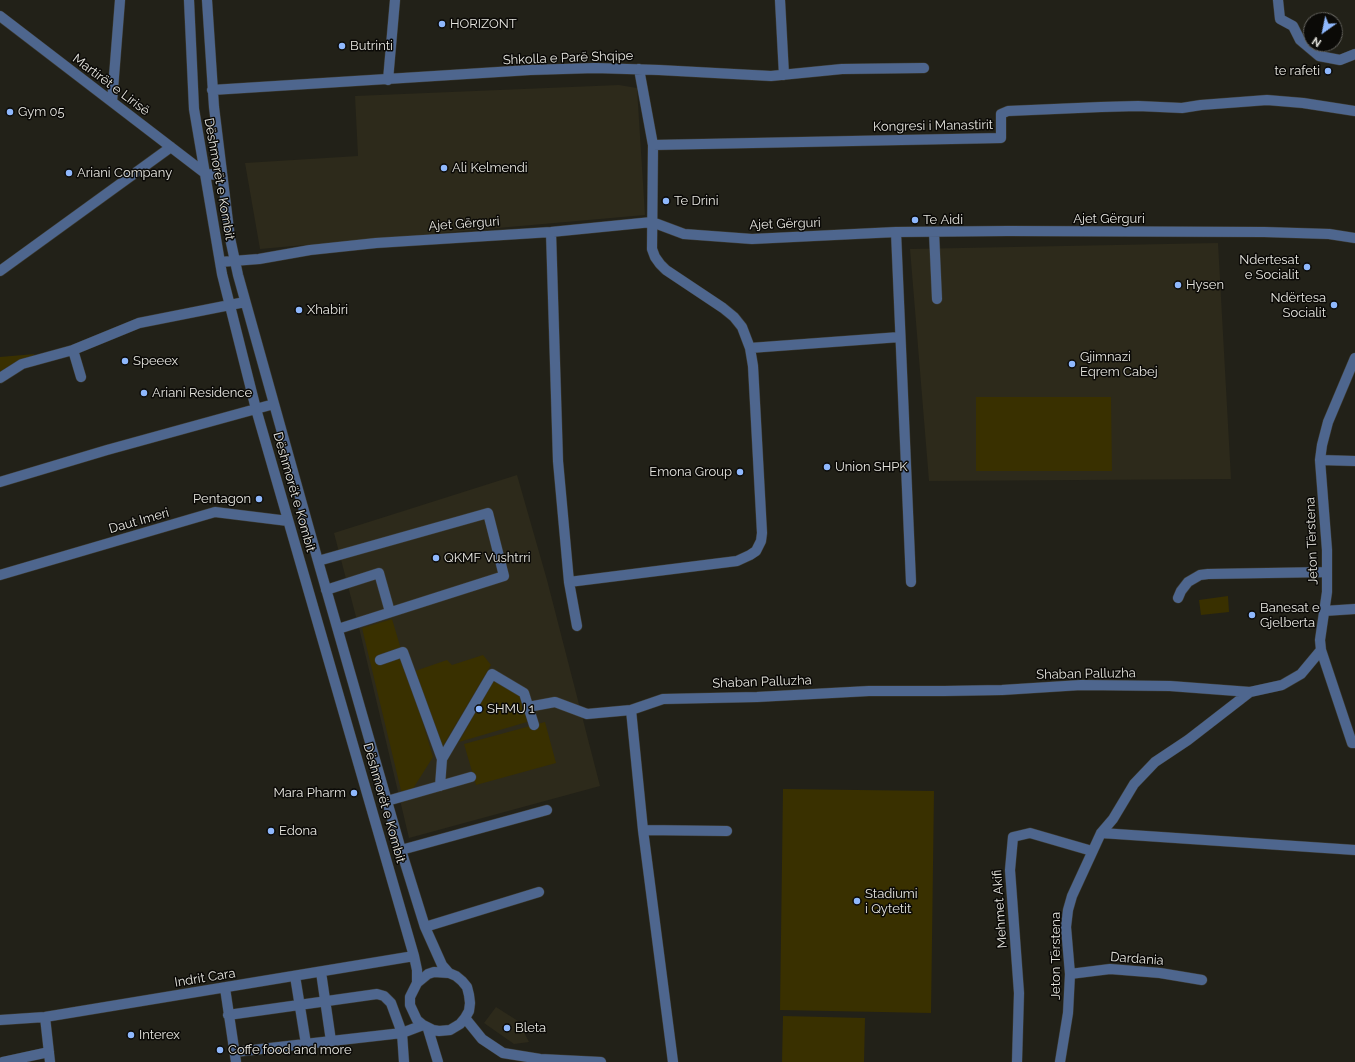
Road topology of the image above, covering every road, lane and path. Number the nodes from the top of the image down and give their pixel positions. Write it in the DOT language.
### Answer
graph roads {
  1 [pos="120,0"];
  2 [pos="190,0"];
  3 [pos="207,0"];
  4 [pos="396,0"];
  5 [pos="780,0"];
  6 [pos="1278,0"];
  7 [pos="0,16"];
  8 [pos="1355,54"];
  9 [pos="924,68"];
  10 [pos="639,69"];
  11 [pos="784,75"];
  12 [pos="388,80"];
  13 [pos="212,90"];
  14 [pos="112,102"];
  15 [pos="1355,111"];
  16 [pos="653,146"];
  17 [pos="171,147"];
  18 [pos="206,174"];
  19 [pos="222,175"];
  20 [pos="652,222"];
  21 [pos="551,232"];
  22 [pos="896,232"];
  23 [pos="934,232"];
  24 [pos="1355,238"];
  25 [pos="235,261"];
  26 [pos="220,262"];
  27 [pos="0,271"];
  28 [pos="937,299"];
  29 [pos="246,302"];
  30 [pos="230,305"];
  31 [pos="900,337"];
  32 [pos="750,348"];
  33 [pos="73,350"];
  34 [pos="1355,358"];
  35 [pos="1353,368"];
  36 [pos="81,377"];
  37 [pos="0,378"];
  38 [pos="274,404"];
  39 [pos="256,408"];
  40 [pos="1320,460"];
  41 [pos="1355,462"];
  42 [pos="0,482"];
  43 [pos="288,521"];
  44 [pos="318,561"];
  45 [pos="1327,572"];
  46 [pos="0,575"];
  47 [pos="568,582"];
  48 [pos="911,582"];
  49 [pos="326,590"];
  50 [pos="1178,598"];
  51 [pos="1355,609"];
  52 [pos="1324,611"];
  53 [pos="390,612"];
  54 [pos="577,626"];
  55 [pos="338,629"];
  56 [pos="1321,650"];
  57 [pos="380,660"];
  58 [pos="350,672"];
  59 [pos="333,675"];
  60 [pos="1250,692"];
  61 [pos="528,707"];
  62 [pos="631,710"];
  63 [pos="534,725"];
  64 [pos="1355,742"];
  65 [pos="442,759"];
  66 [pos="471,777"];
  67 [pos="440,786"];
  68 [pos="387,801"];
  69 [pos="548,810"];
  70 [pos="393,821"];
  71 [pos="376,826"];
  72 [pos="643,830"];
  73 [pos="728,831"];
  74 [pos="1100,833"];
  75 [pos="401,850"];
  76 [pos="1355,850"];
  77 [pos="1092,851"];
  78 [pos="538,892"];
  79 [pos="425,927"];
  80 [pos="414,956"];
  81 [pos="321,972"];
  82 [pos="449,973"];
  83 [pos="1070,974"];
  84 [pos="295,976"];
  85 [pos="1202,980"];
  86 [pos="416,983"];
  87 [pos="225,988"];
  88 [pos="325,1001"];
  89 [pos="300,1005"];
  90 [pos="228,1015"];
  91 [pos="45,1017"];
  92 [pos="465,1018"];
  93 [pos="0,1020"];
  94 [pos="425,1027"];
  95 [pos="402,1033"];
  96 [pos="330,1041"];
  97 [pos="306,1044"];
  98 [pos="50,1057"];
  99 [pos="236,1057"];
  100 [pos="517,1059"];
  101 [pos="539,1061"];
  102 [pos="3,1062"];
  103 [pos="404,1062"];
  104 [pos="438,1062"];
  105 [pos="601,1062"];
  106 [pos="673,1062"];
  107 [pos="1017,1062"];
  108 [pos="1060,1062"];
  1 -- 14 [label="street"];
  2 -- 18 [label="street, Dëshmorët e Kombit"];
  3 -- 13 [label="street, Dëshmorët e Kombit"];
  4 -- 12 [label="street"];
  5 -- 11 [label="street"];
  6 -- 8 [label="street"];
  7 -- 14 [label="street, Martirët e Lirisë"];
  9 -- 11 [label="street, Shkolla e Parë Shqipe"];
  10 -- 11 [label="street, Shkolla e Parë Shqipe"];
  10 -- 12 [label="street, Shkolla e Parë Shqipe"];
  10 -- 16 [label="street"];
  12 -- 13 [label="street, Shkolla e Parë Shqipe"];
  13 -- 19 [label="street, Dëshmorët e Kombit"];
  14 -- 17 [label="street, Martirët e Lirisë"];
  15 -- 16 [label="street, Kongresi i Manastirit"];
  16 -- 20 [label="street"];
  17 -- 18 [label="street, Martirët e Lirisë"];
  17 -- 27 [label="street"];
  18 -- 19 [label="street"];
  18 -- 26 [label="street, Dëshmorët e Kombit"];
  19 -- 25 [label="street, Dëshmorët e Kombit"];
  20 -- 21 [label="street, Ajet Gërguri"];
  20 -- 22 [label="street, Ajet Gërguri"];
  20 -- 32 [label="street"];
  21 -- 25 [label="street, Ajet Gërguri"];
  21 -- 47 [label="street"];
  22 -- 23 [label="street, Ajet Gërguri"];
  22 -- 31 [label="street"];
  23 -- 24 [label="street, Ajet Gërguri"];
  23 -- 28 [label="street"];
  25 -- 26 [label="street, Ajet Gërguri"];
  25 -- 29 [label="street, Dëshmorët e Kombit"];
  26 -- 30 [label="street, Dëshmorët e Kombit"];
  29 -- 30 [label="street"];
  29 -- 38 [label="street, Dëshmorët e Kombit"];
  30 -- 33 [label="street"];
  30 -- 39 [label="street, Dëshmorët e Kombit"];
  31 -- 32 [label="street"];
  31 -- 48 [label="street"];
  32 -- 47 [label="street"];
  33 -- 36 [label="street"];
  33 -- 37 [label="street"];
  34 -- 35 [label="street, Jeton Tërstena"];
  35 -- 40 [label="street, Jeton Tërstena"];
  38 -- 39 [label="street"];
  38 -- 44 [label="street, Dëshmorët e Kombit"];
  39 -- 42 [label="street"];
  39 -- 43 [label="street, Dëshmorët e Kombit"];
  40 -- 41 [label="street"];
  40 -- 45 [label="street, Jeton Tërstena"];
  43 -- 46 [label="street, Daut Imeri"];
  43 -- 59 [label="street, Dëshmorët e Kombit"];
  44 -- 49 [label="street, Dëshmorët e Kombit"];
  44 -- 53 [label="street"];
  45 -- 50 [label="street"];
  45 -- 52 [label="street, Jeton Tërstena"];
  47 -- 54 [label="street"];
  49 -- 53 [label="street"];
  49 -- 55 [label="street, Dëshmorët e Kombit"];
  51 -- 52 [label="street"];
  52 -- 56 [label="street, Jeton Tërstena"];
  53 -- 55 [label="street"];
  55 -- 58 [label="street, Dëshmorët e Kombit"];
  56 -- 60 [label="street, Jeton Tërstena"];
  56 -- 64 [label="street"];
  57 -- 65 [label="street"];
  58 -- 59 [label="street"];
  58 -- 68 [label="street, Dëshmorët e Kombit"];
  59 -- 71 [label="street, Dëshmorët e Kombit"];
  60 -- 62 [label="street, Shaban Palluzha"];
  60 -- 74 [label="street, Jeton Tërstena"];
  61 -- 62 [label="street, Shaban Palluzha"];
  61 -- 63 [label="street"];
  61 -- 65 [label="street"];
  62 -- 72 [label="street"];
  65 -- 67 [label="street"];
  66 -- 67 [label="street"];
  67 -- 68 [label="street"];
  68 -- 70 [label="street, Dëshmorët e Kombit"];
  69 -- 75 [label="street, Dëshmorët e Kombit"];
  70 -- 71 [label="street"];
  70 -- 75 [label="street, Dëshmorët e Kombit"];
  71 -- 80 [label="street, Dëshmorët e Kombit"];
  72 -- 73 [label="street"];
  72 -- 106 [label="street"];
  74 -- 76 [label="street"];
  74 -- 77 [label="street, Jeton Tërstena"];
  75 -- 79 [label="street, Dëshmorët e Kombit"];
  77 -- 83 [label="street, Jeton Tërstena"];
  77 -- 107 [label="street, Mehmet Akifi"];
  78 -- 79 [label="street"];
  79 -- 82 [label="street, Dëshmorët e Kombit"];
  80 -- 81 [label="street, Indrit Cara"];
  80 -- 86 [label="street, Dëshmorët e Kombit"];
  81 -- 84 [label="street, Indrit Cara"];
  81 -- 88 [label="street"];
  82 -- 86 [label="street"];
  82 -- 92 [label="street"];
  83 -- 85 [label="street, Dardania"];
  83 -- 108 [label="street, Jeton Tërstena"];
  84 -- 87 [label="street, Indrit Cara"];
  84 -- 89 [label="street"];
  86 -- 94 [label="street"];
  87 -- 90 [label="street"];
  87 -- 91 [label="street, Indrit Cara"];
  88 -- 89 [label="street"];
  88 -- 95 [label="street"];
  88 -- 96 [label="street"];
  89 -- 90 [label="street"];
  89 -- 97 [label="street"];
  90 -- 99 [label="street"];
  91 -- 93 [label="street, Indrit Cara"];
  91 -- 98 [label="street"];
  92 -- 94 [label="street"];
  92 -- 100 [label="street"];
  94 -- 95 [label="street"];
  94 -- 104 [label="street"];
  95 -- 96 [label="street"];
  95 -- 103 [label="street"];
  96 -- 97 [label="street"];
  97 -- 99 [label="street"];
  98 -- 102 [label="street"];
  100 -- 101 [label="street"];
  101 -- 105 [label="street"];
}
